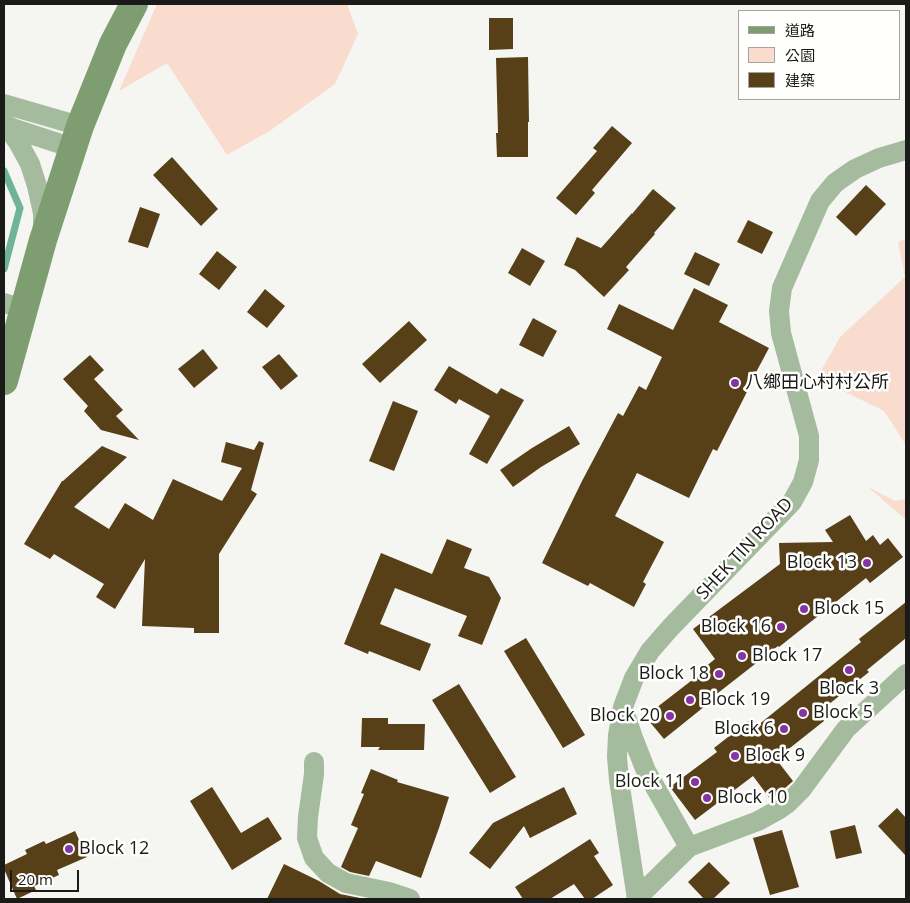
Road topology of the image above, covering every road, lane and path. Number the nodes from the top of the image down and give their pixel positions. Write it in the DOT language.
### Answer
graph roads {
  1 [pos="134,4"];
  2 [pos="4,104"];
  3 [pos="4,125"];
  4 [pos="76,137"];
  5 [pos="906,150"];
  6 [pos="43,240"];
  7 [pos="11,305"];
  8 [pos="4,381"];
  9 [pos="906,674"];
  10 [pos="623,708"];
  11 [pos="314,762"];
  12 [pos="688,847"];
  13 [pos="410,899"];
  14 [pos="637,899"];
  1 -- 4 [label="main road"];
  2 -- 4 [label="street"];
  3 -- 4 [label="street"];
  3 -- 6 [label="street"];
  4 -- 6 [label="main road"];
  5 -- 10 [label="street, SHEK TIN ROAD"];
  6 -- 7 [label="main road"];
  7 -- 8 [label="main road"];
  9 -- 12 [label="street"];
  10 -- 12 [label="street"];
  10 -- 14 [label="street, SHEK TIN ROAD"];
  11 -- 13 [label="street"];
  12 -- 14 [label="street"];
}
